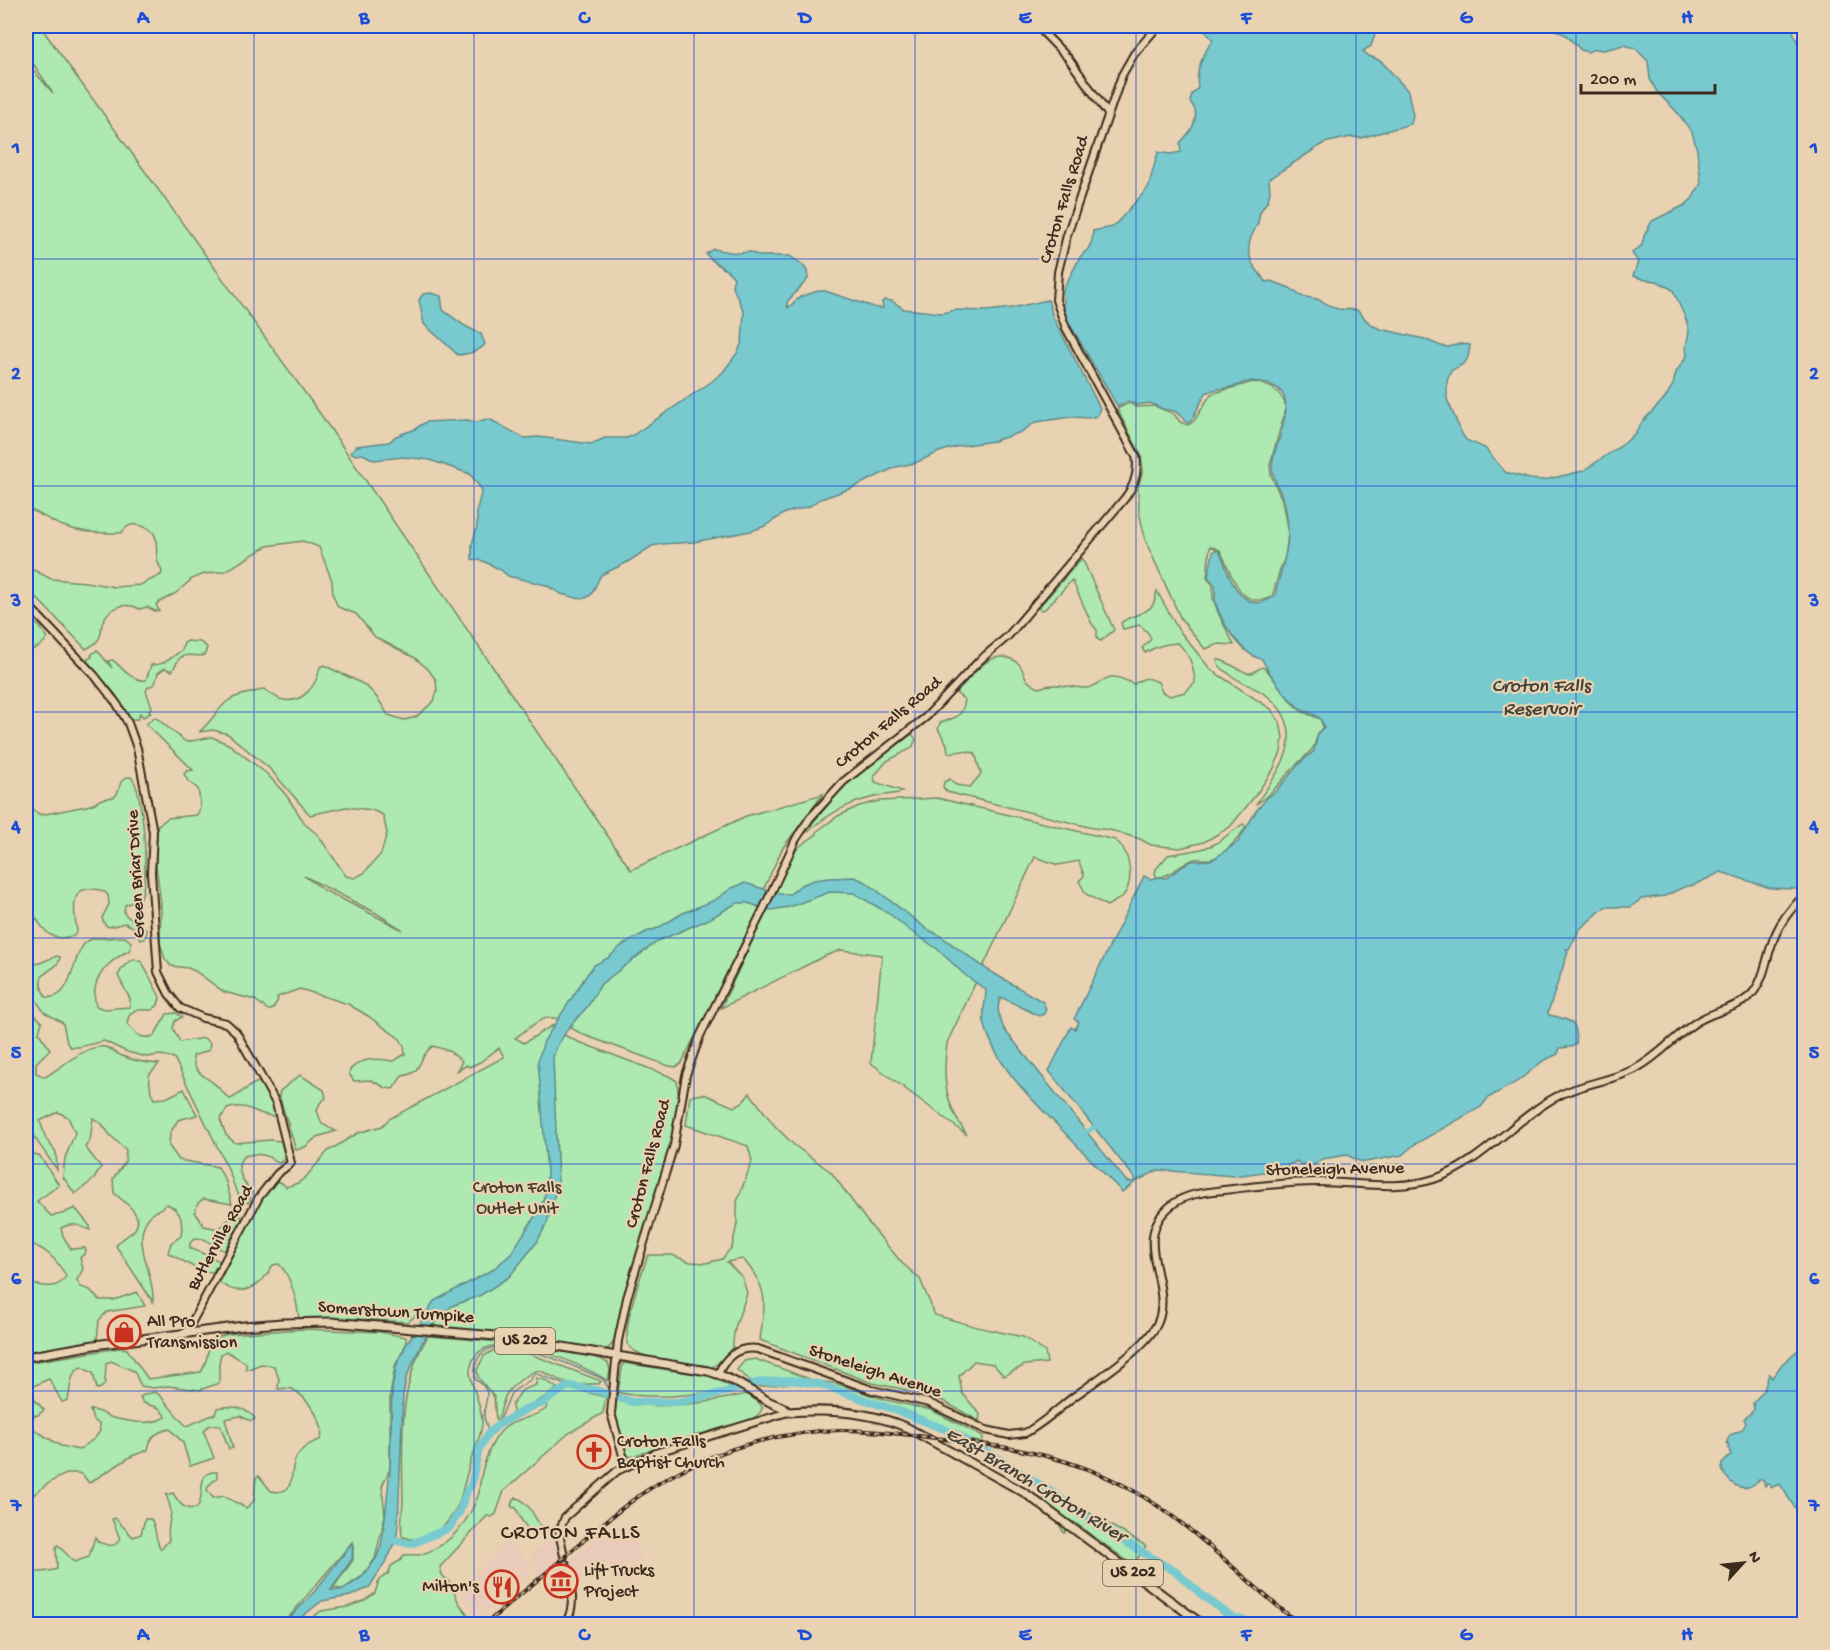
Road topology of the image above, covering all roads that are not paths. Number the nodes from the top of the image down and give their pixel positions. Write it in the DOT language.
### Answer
graph roads {
  1 [pos="1037,26"];
  2 [pos="1158,26"];
  3 [pos="1108,114"];
  4 [pos="26,603"];
  5 [pos="1804,896"];
  6 [pos="291,1163"];
  7 [pos="186,1334"];
  8 [pos="616,1356"];
  9 [pos="26,1357"];
  10 [pos="718,1374"];
  11 [pos="789,1412"];
  12 [pos="626,1466"];
  13 [pos="564,1556"];
  14 [pos="566,1564"];
  15 [pos="565,1624"];
  16 [pos="1202,1624"];
  1 -- 3 [label="street"];
  2 -- 3 [label="street, Croton Falls Road"];
  3 -- 8 [label="street, Croton Falls Road"];
  4 -- 6 [label="street, Green Briar Drive"];
  5 -- 10 [label="street, Stoneleigh Avenue"];
  6 -- 7 [label="street, Butlerville Road"];
  7 -- 8 [label="main road, Somerstown Turnpike / US 202"];
  7 -- 9 [label="main road, Somerstown Turnpike / US 202"];
  8 -- 10 [label="main road, Somerstown Turnpike / US 202"];
  8 -- 12 [label="street, Croton Falls Road"];
  10 -- 11 [label="main road, Somerstown Turnpike / US 202"];
  11 -- 12 [label="street"];
  11 -- 16 [label="main road, US 202"];
  12 -- 13 [label="street"];
  14 -- 15 [label="street"];
}
